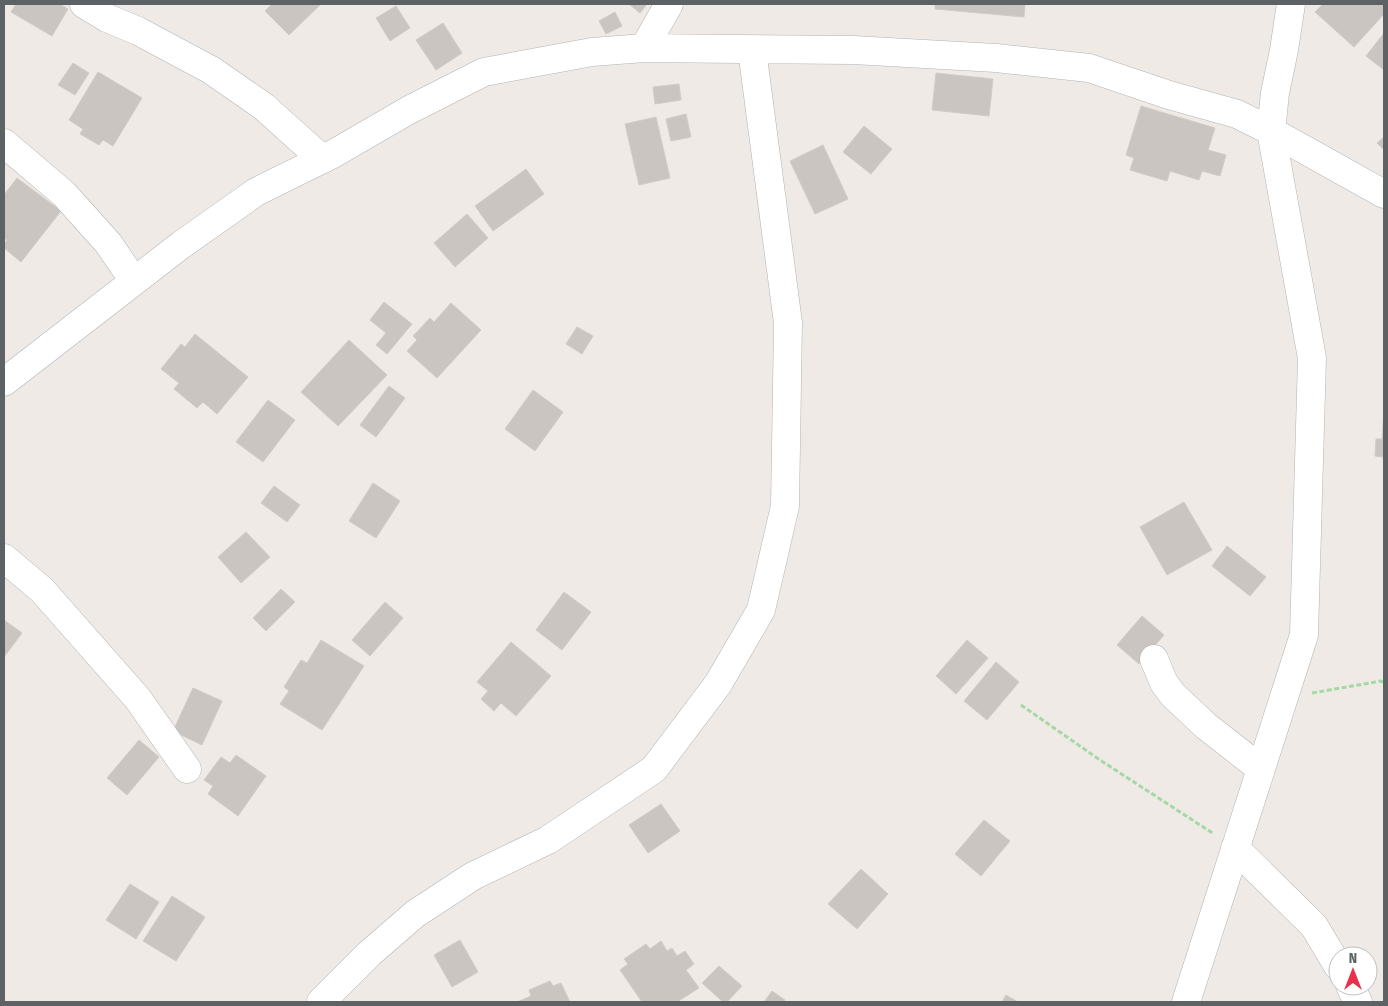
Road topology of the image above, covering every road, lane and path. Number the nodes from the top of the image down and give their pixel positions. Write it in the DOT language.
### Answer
graph roads {
  1 [pos="84,4"];
  2 [pos="669,4"];
  3 [pos="1291,4"];
  4 [pos="644,48"];
  5 [pos="752,50"];
  6 [pos="1271,131"];
  7 [pos="4,143"];
  8 [pos="322,159"];
  9 [pos="1384,194"];
  10 [pos="134,281"];
  11 [pos="4,382"];
  12 [pos="4,558"];
  13 [pos="1154,659"];
  14 [pos="1384,682"];
  15 [pos="1284,697"];
  16 [pos="1021,705"];
  17 [pos="187,769"];
  18 [pos="1261,769"];
  19 [pos="1236,848"];
  20 [pos="1328,949"];
  21 [pos="321,1002"];
  22 [pos="1186,1002"];
  1 -- 8 [label="street"];
  2 -- 4 [label="street"];
  3 -- 6 [label="street"];
  4 -- 5 [label="street"];
  4 -- 8 [label="street"];
  5 -- 6 [label="street"];
  5 -- 21 [label="street"];
  6 -- 9 [label="street"];
  6 -- 15 [label="street"];
  7 -- 10 [label="street"];
  8 -- 10 [label="street"];
  10 -- 11 [label="street"];
  12 -- 17 [label="street"];
  13 -- 18 [label="street"];
  14 -- 15 [label="path"];
  15 -- 18 [label="street"];
  16 -- 19 [label="path"];
  18 -- 19 [label="street"];
  19 -- 20 [label="street"];
  19 -- 22 [label="street"];
}
